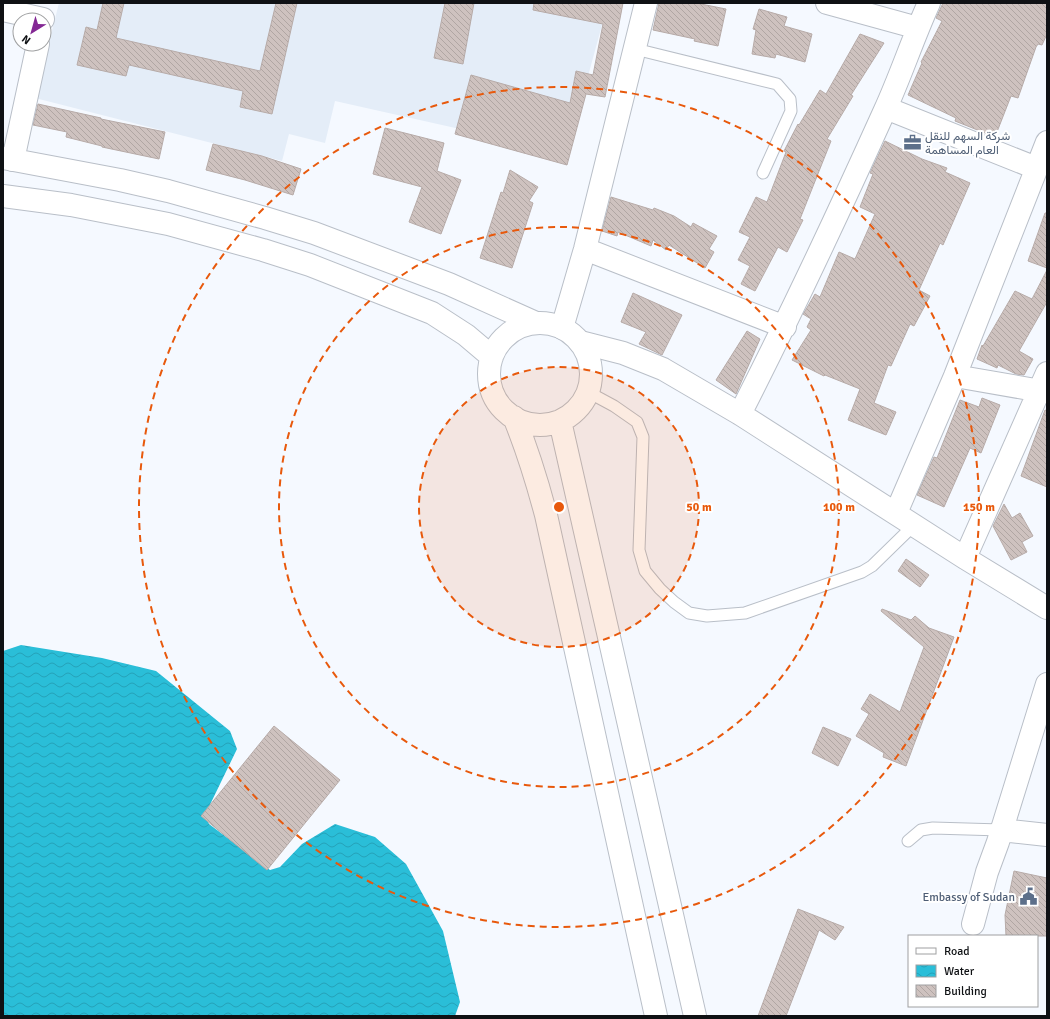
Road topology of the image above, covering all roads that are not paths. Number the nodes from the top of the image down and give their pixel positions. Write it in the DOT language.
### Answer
graph roads {
  1 [pos="646,3"];
  2 [pos="828,3"];
  3 [pos="929,3"];
  4 [pos="3,10"];
  5 [pos="24,12"];
  6 [pos="918,28"];
  7 [pos="635,49"];
  8 [pos="36,52"];
  9 [pos="886,108"];
  10 [pos="1047,142"];
  11 [pos="8,159"];
  12 [pos="1036,168"];
  13 [pos="763,173"];
  14 [pos="3,196"];
  15 [pos="585,249"];
  16 [pos="536,323"];
  17 [pos="784,327"];
  18 [pos="562,328"];
  19 [pos="580,342"];
  20 [pos="492,358"];
  21 [pos="955,376"];
  22 [pos="1044,385"];
  23 [pos="588,392"];
  24 [pos="740,414"];
  25 [pos="514,417"];
  26 [pos="560,421"];
  27 [pos="896,513"];
  28 [pos="914,525"];
  29 [pos="965,558"];
  30 [pos="1047,608"];
  31 [pos="1047,684"];
  32 [pos="1001,830"];
  33 [pos="1047,835"];
  34 [pos="908,841"];
  35 [pos="973,924"];
  36 [pos="656,1016"];
  37 [pos="695,1016"];
  1 -- 7 [label="street"];
  2 -- 6 [label="street"];
  3 -- 6 [label="street"];
  4 -- 5 [label="street"];
  6 -- 9 [label="street"];
  7 -- 13 [label="lane"];
  7 -- 15 [label="street"];
  8 -- 11 [label="street"];
  9 -- 12 [label="street"];
  9 -- 17 [label="street"];
  10 -- 12 [label="street"];
  11 -- 16 [label="street"];
  12 -- 21 [label="street"];
  14 -- 20 [label="street"];
  15 -- 17 [label="street"];
  15 -- 18 [label="street"];
  16 -- 18 [label="street"];
  16 -- 20 [label="street"];
  17 -- 24 [label="street"];
  18 -- 19 [label="street"];
  19 -- 23 [label="street"];
  19 -- 24 [label="street"];
  20 -- 25 [label="street"];
  21 -- 22 [label="street"];
  21 -- 27 [label="street"];
  22 -- 29 [label="street"];
  23 -- 26 [label="street"];
  23 -- 28 [label="lane"];
  24 -- 27 [label="street"];
  25 -- 26 [label="street"];
  25 -- 36 [label="street"];
  26 -- 37 [label="street"];
  27 -- 28 [label="street"];
  28 -- 29 [label="street"];
  29 -- 30 [label="street"];
  31 -- 32 [label="street"];
  32 -- 33 [label="street"];
  32 -- 34 [label="lane"];
  32 -- 35 [label="street"];
}
